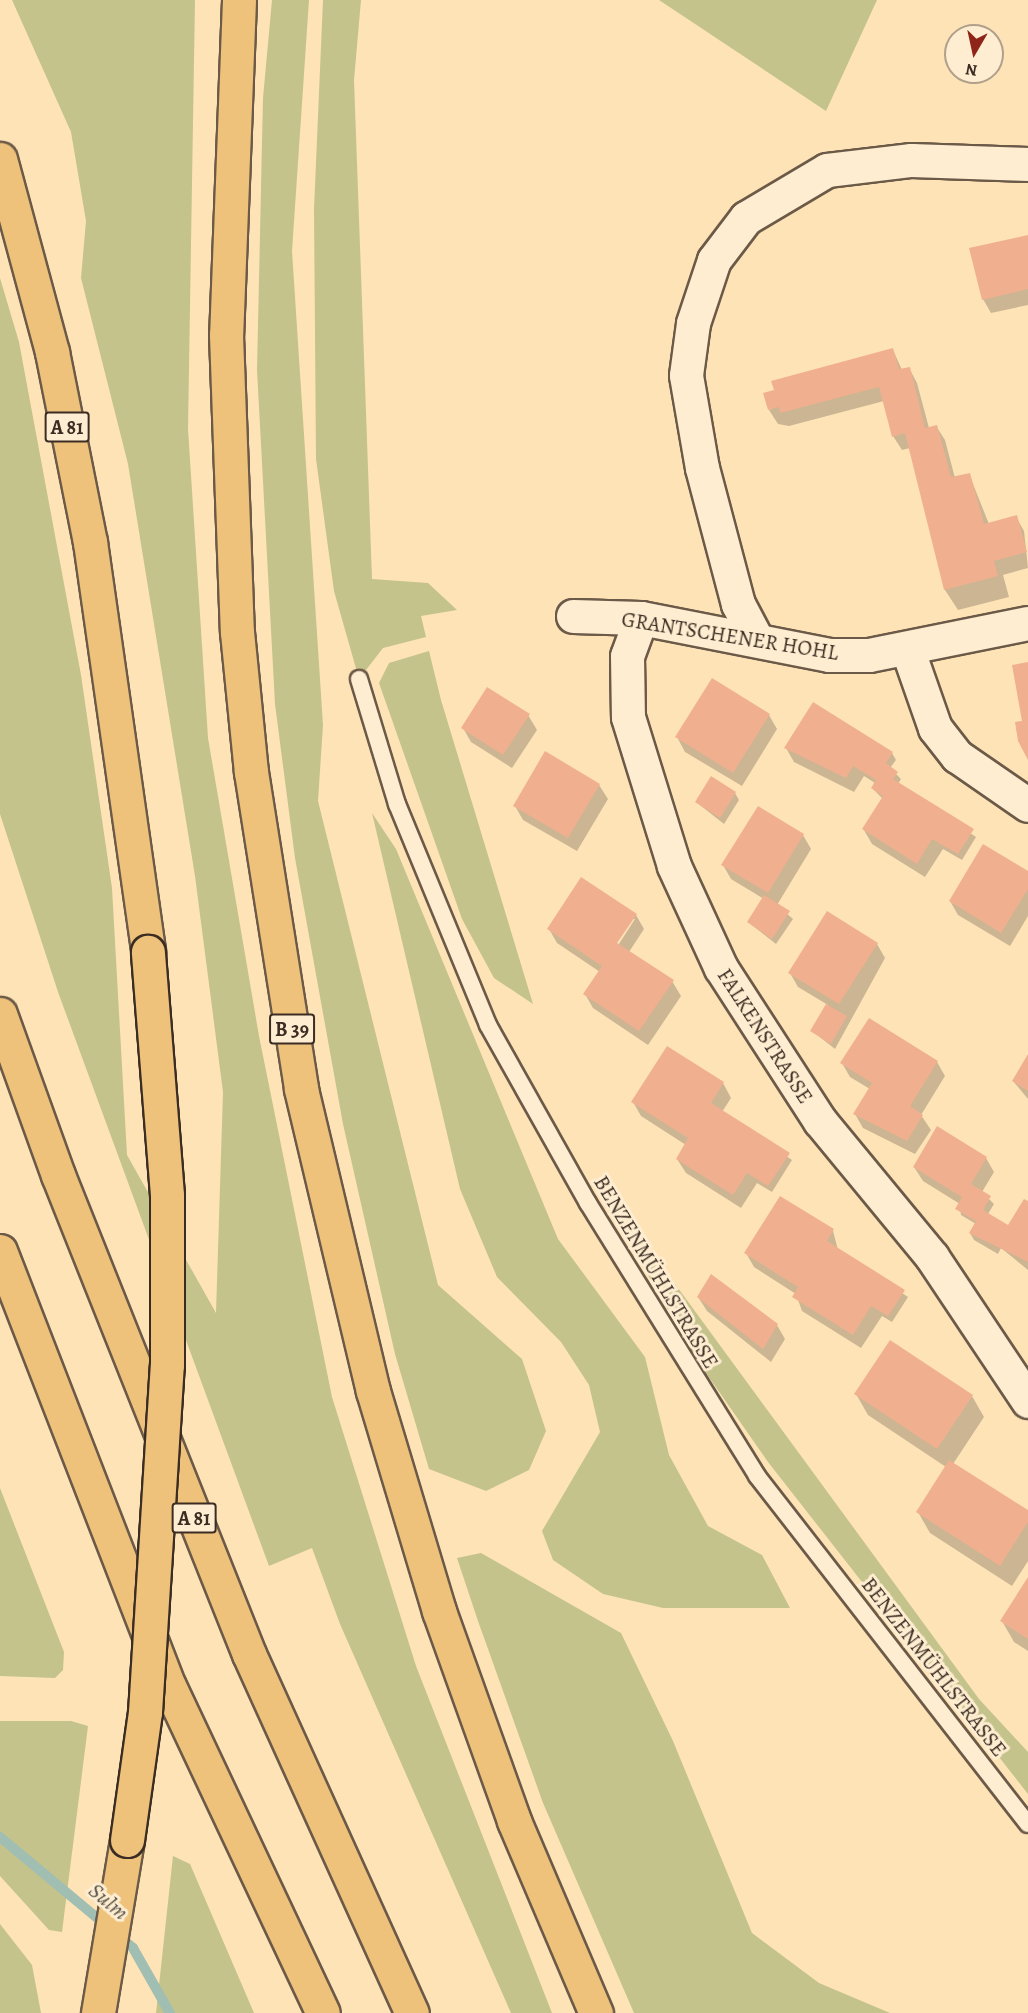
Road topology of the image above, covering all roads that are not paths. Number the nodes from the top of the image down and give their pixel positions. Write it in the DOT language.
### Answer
graph roads {
  1 [pos="238,0"];
  2 [pos="0,159"];
  3 [pos="1028,164"];
  4 [pos="573,616"];
  5 [pos="641,618"];
  6 [pos="1028,623"];
  7 [pos="757,640"];
  8 [pos="907,648"];
  9 [pos="359,679"];
  10 [pos="1028,805"];
  11 [pos="0,1014"];
  12 [pos="0,1251"];
  13 [pos="1018,1360"];
  14 [pos="1028,1401"];
  15 [pos="1028,1824"];
  16 [pos="98,2013"];
  17 [pos="323,2013"];
  18 [pos="412,2013"];
  19 [pos="596,2013"];
  1 -- 19 [label="main road, B 39"];
  2 -- 16 [label="main road, A 81, bridge"];
  3 -- 7 [label="street"];
  4 -- 5 [label="street, GRANTSCHENER HOHL"];
  5 -- 7 [label="street, GRANTSCHENER HOHL"];
  5 -- 13 [label="street, FALKENSTRASSE"];
  6 -- 8 [label="street, GRANTSCHENER HOHL"];
  7 -- 8 [label="street, GRANTSCHENER HOHL"];
  8 -- 10 [label="street"];
  9 -- 15 [label="lane, BENZENMÜHLSTRASSE"];
  11 -- 18 [label="main road, A 81"];
  12 -- 17 [label="main road"];
  13 -- 14 [label="street, FALKENSTRASSE"];
}
